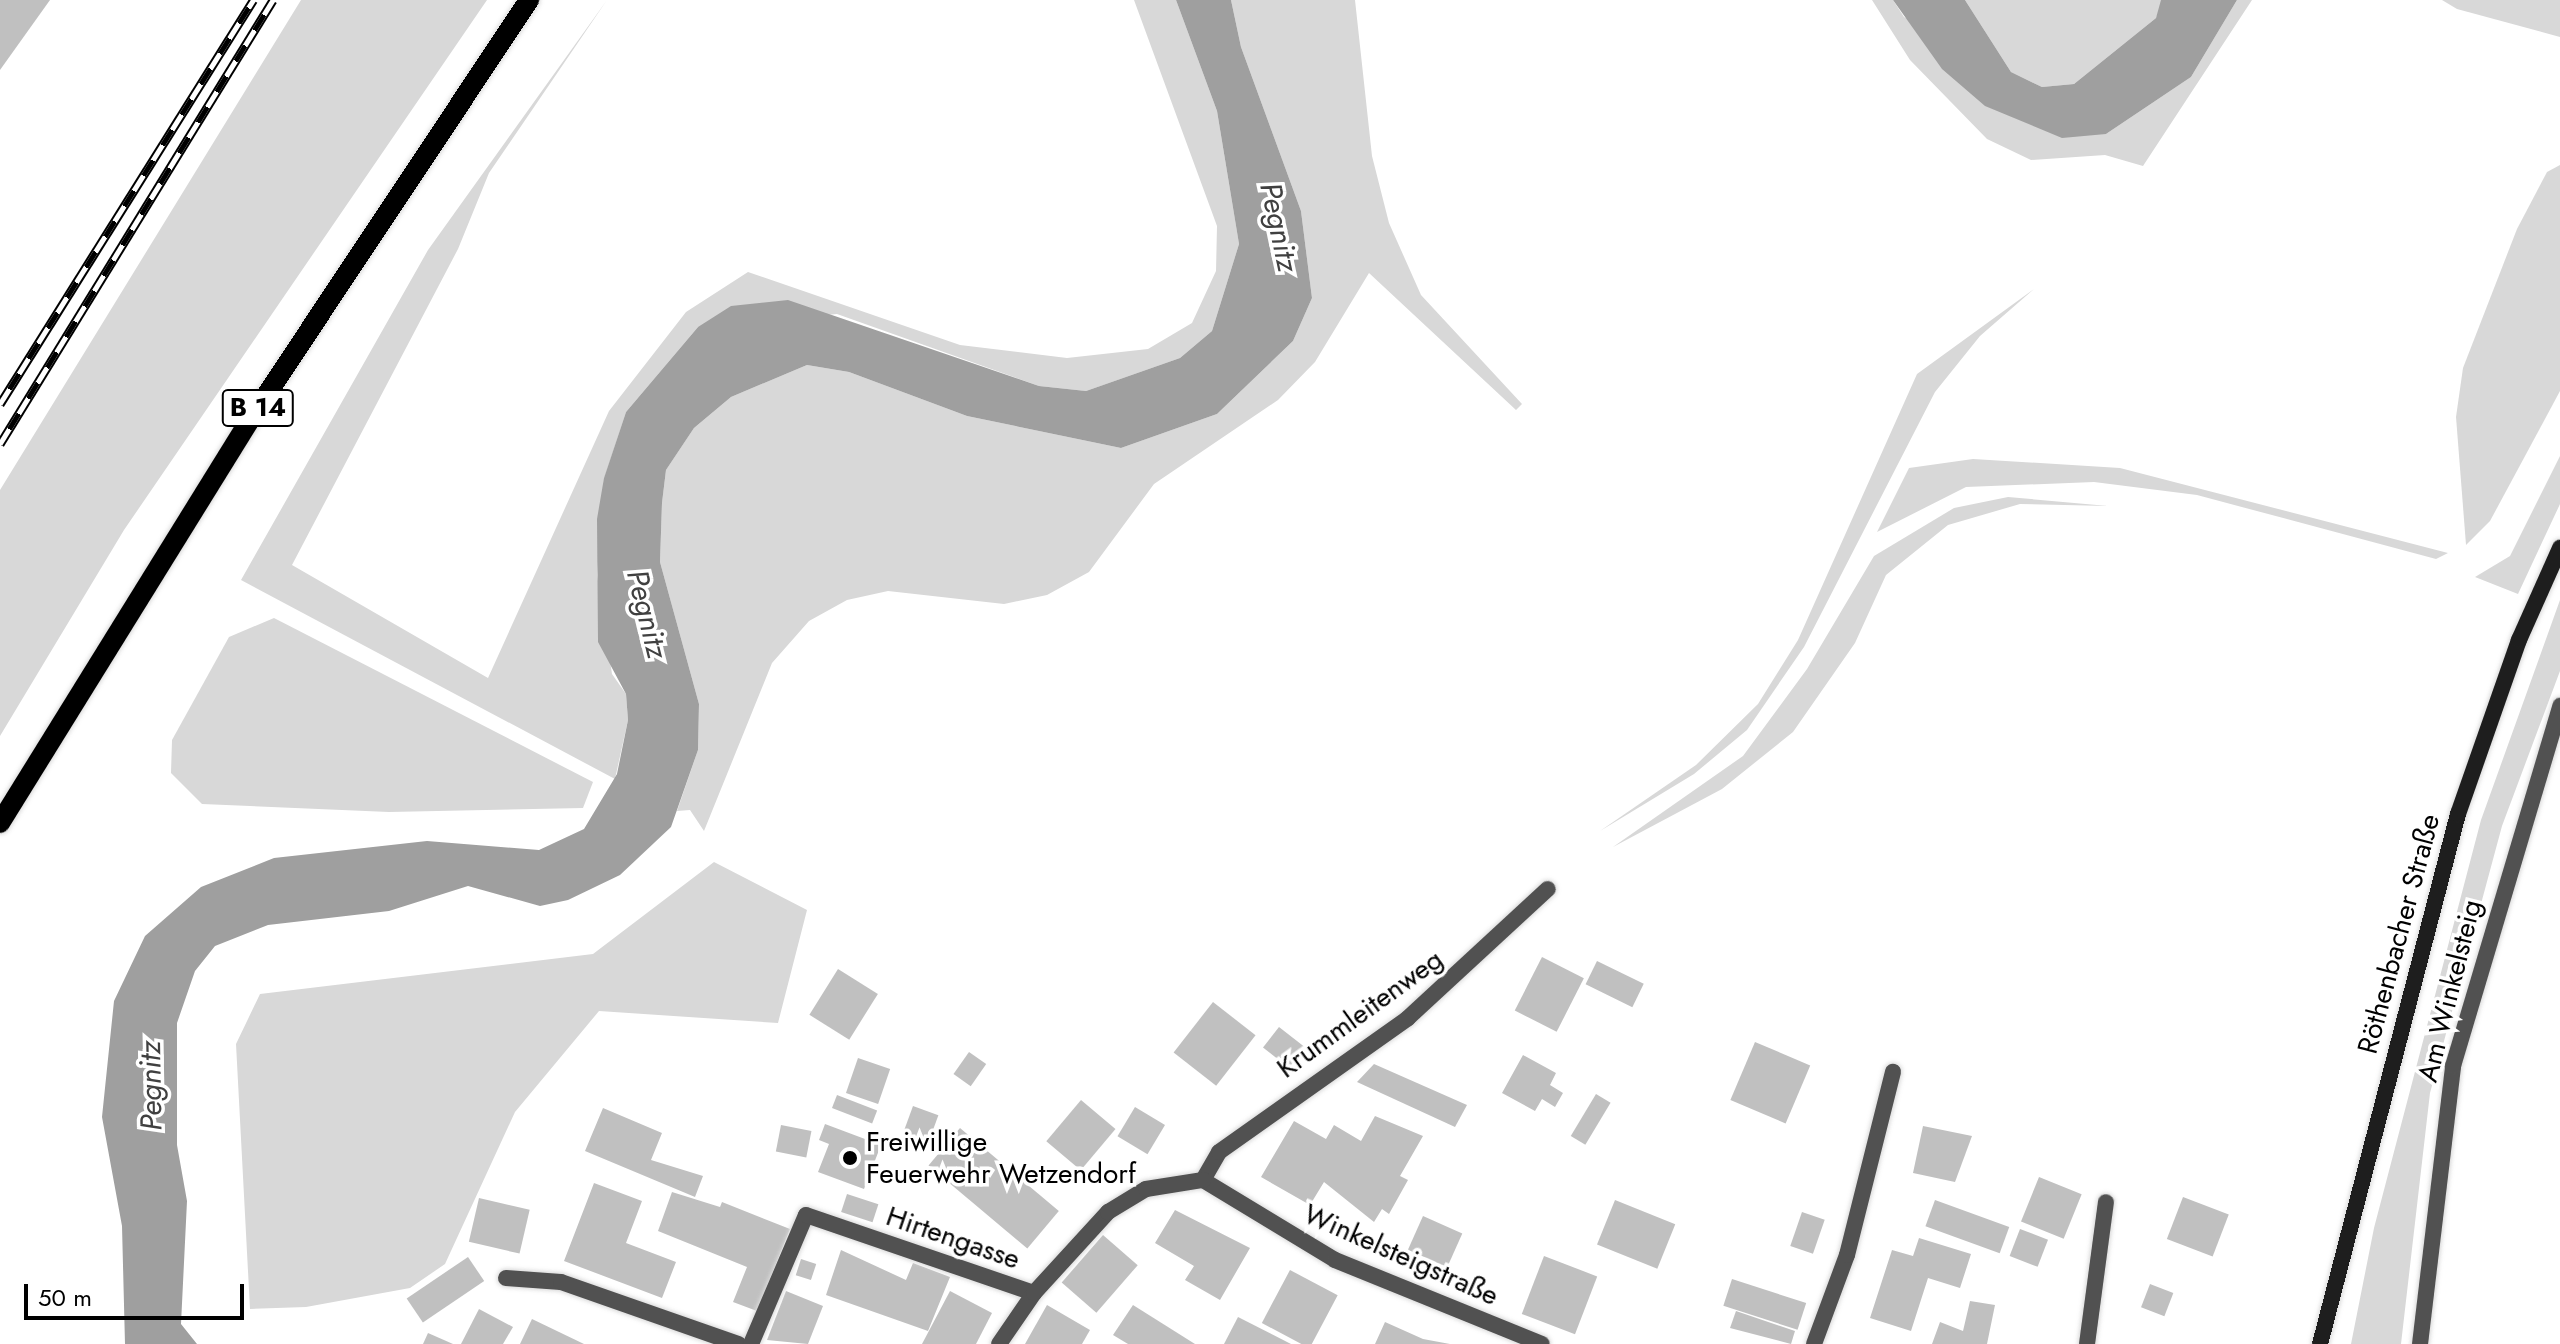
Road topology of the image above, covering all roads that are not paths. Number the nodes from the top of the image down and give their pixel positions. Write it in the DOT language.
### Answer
graph roads {
  1 [pos="529,0"];
  2 [pos="2560,548"];
  3 [pos="2560,706"];
  4 [pos="0,823"];
  5 [pos="1548,889"];
  6 [pos="1893,1072"];
  7 [pos="1203,1180"];
  8 [pos="2106,1202"];
  9 [pos="506,1278"];
  10 [pos="1034,1293"];
  11 [pos="738,1344"];
  12 [pos="751,1344"];
  13 [pos="999,1344"];
  14 [pos="1542,1344"];
  15 [pos="1814,1344"];
  16 [pos="2087,1344"];
  17 [pos="2320,1344"];
  18 [pos="2420,1344"];
  1 -- 4 [label="main road, B 14"];
  2 -- 17 [label="main road, Röthenbacher Straße"];
  3 -- 18 [label="street, Am Winkelsteig"];
  5 -- 7 [label="street, Krummleitenweg"];
  6 -- 15 [label="street"];
  7 -- 10 [label="street"];
  7 -- 14 [label="street, Winkelsteigstraße"];
  8 -- 16 [label="street"];
  9 -- 11 [label="street"];
  10 -- 12 [label="street, Hirtengasse"];
  10 -- 13 [label="street"];
}
